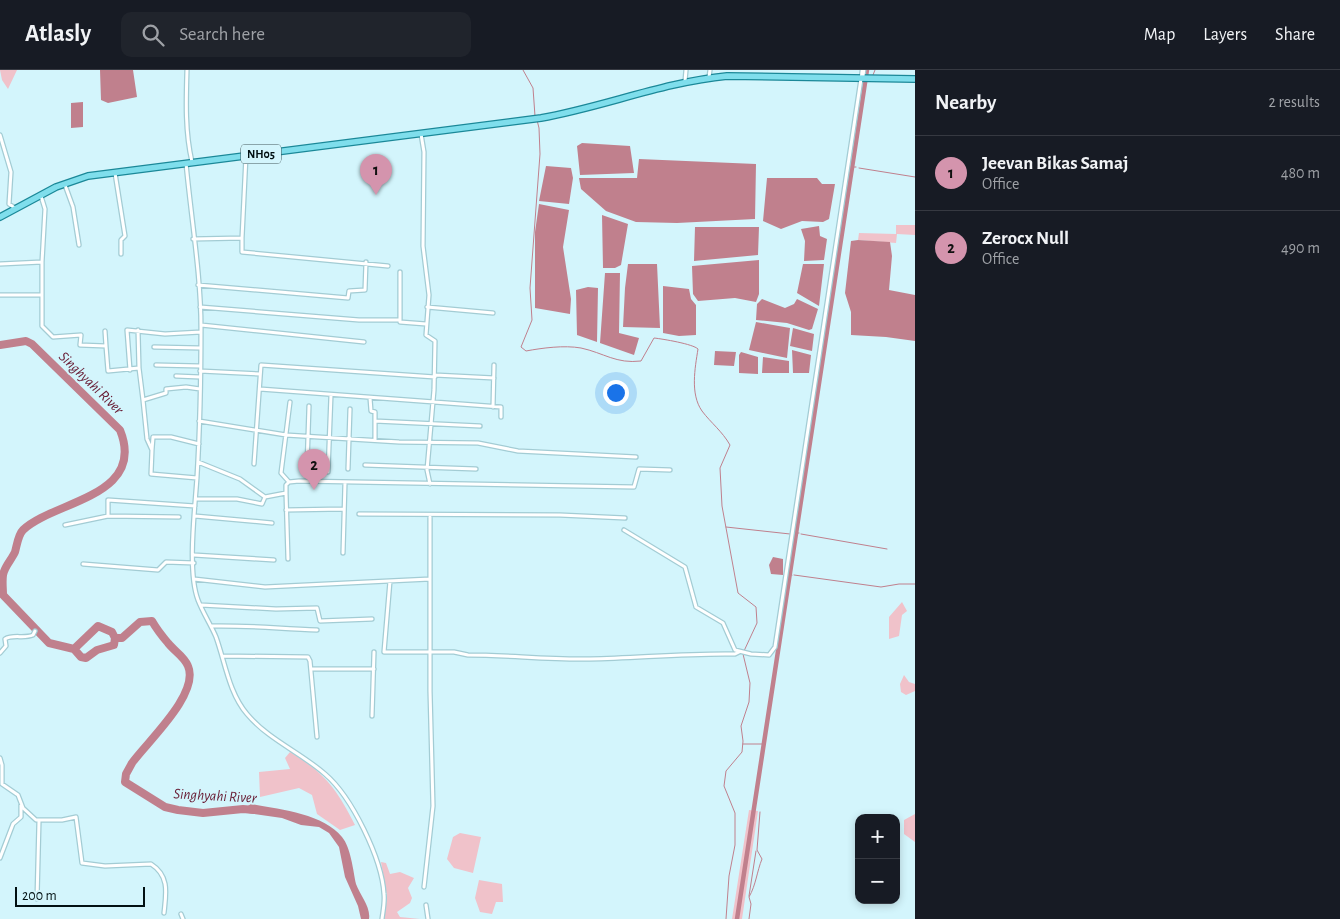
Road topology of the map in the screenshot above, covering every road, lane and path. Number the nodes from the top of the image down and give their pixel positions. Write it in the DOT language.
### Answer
graph roads {
  1 [pos="187,70"];
  2 [pos="686,70"];
  3 [pos="710,70"];
  4 [pos="863,70"];
  5 [pos="710,77"];
  6 [pos="866,78"];
  7 [pos="915,79"];
  8 [pos="685,81"];
  9 [pos="421,133"];
  10 [pos="0,135"];
  11 [pos="246,155"];
  12 [pos="189,162"];
  13 [pos="115,172"];
  14 [pos="64,183"];
  15 [pos="41,195"];
  16 [pos="15,208"];
  17 [pos="0,216"];
  18 [pos="193,238"];
  19 [pos="242,238"];
  20 [pos="79,245"];
  21 [pos="121,254"];
  22 [pos="42,262"];
  23 [pos="366,262"];
  24 [pos="0,264"];
  25 [pos="388,266"];
  26 [pos="400,272"];
  27 [pos="198,285"];
  28 [pos="0,295"];
  29 [pos="42,295"];
  30 [pos="200,307"];
  31 [pos="427,307"];
  32 [pos="493,313"];
  33 [pos="400,320"];
  34 [pos="426,324"];
  35 [pos="201,325"];
  36 [pos="138,330"];
  37 [pos="105,331"];
  38 [pos="201,332"];
  39 [pos="364,342"];
  40 [pos="106,346"];
  41 [pos="154,348"];
  42 [pos="200,348"];
  43 [pos="156,365"];
  44 [pos="494,365"];
  45 [pos="200,366"];
  46 [pos="139,368"];
  47 [pos="130,370"];
  48 [pos="200,371"];
  49 [pos="260,374"];
  50 [pos="176,376"];
  51 [pos="435,376"];
  52 [pos="200,377"];
  53 [pos="494,378"];
  54 [pos="200,389"];
  55 [pos="260,389"];
  56 [pos="330,395"];
  57 [pos="370,398"];
  58 [pos="143,400"];
  59 [pos="290,402"];
  60 [pos="431,402"];
  61 [pos="309,406"];
  62 [pos="493,406"];
  63 [pos="350,408"];
  64 [pos="501,417"];
  65 [pos="199,421"];
  66 [pos="375,421"];
  67 [pos="430,424"];
  68 [pos="480,426"];
  69 [pos="256,430"];
  70 [pos="286,435"];
  71 [pos="307,436"];
  72 [pos="328,438"];
  73 [pos="349,440"];
  74 [pos="375,440"];
  75 [pos="429,443"];
  76 [pos="199,444"];
  77 [pos="152,450"];
  78 [pos="636,457"];
  79 [pos="198,462"];
  80 [pos="254,464"];
  81 [pos="365,465"];
  82 [pos="427,467"];
  83 [pos="348,469"];
  84 [pos="476,469"];
  85 [pos="670,470"];
  86 [pos="328,472"];
  87 [pos="197,478"];
  88 [pos="289,482"];
  89 [pos="310,482"];
  90 [pos="344,483"];
  91 [pos="430,484"];
  92 [pos="286,493"];
  93 [pos="265,497"];
  94 [pos="196,499"];
  95 [pos="196,506"];
  96 [pos="343,509"];
  97 [pos="286,510"];
  98 [pos="359,514"];
  99 [pos="108,516"];
  100 [pos="195,516"];
  101 [pos="180,517"];
  102 [pos="430,517"];
  103 [pos="625,518"];
  104 [pos="272,523"];
  105 [pos="65,525"];
  106 [pos="624,530"];
  107 [pos="343,553"];
  108 [pos="194,555"];
  109 [pos="288,559"];
  110 [pos="274,560"];
  111 [pos="194,563"];
  112 [pos="83,564"];
  113 [pos="430,579"];
  114 [pos="194,580"];
  115 [pos="390,581"];
  116 [pos="201,605"];
  117 [pos="372,619"];
  118 [pos="212,626"];
  119 [pos="318,630"];
  120 [pos="35,631"];
  121 [pos="430,651"];
  122 [pos="740,651"];
  123 [pos="374,652"];
  124 [pos="0,653"];
  125 [pos="222,656"];
  126 [pos="311,669"];
  127 [pos="374,669"];
  128 [pos="372,716"];
  129 [pos="317,737"];
  130 [pos="0,758"];
  131 [pos="20,805"];
  132 [pos="39,821"];
  133 [pos="0,858"];
  134 [pos="424,887"];
  135 [pos="37,899"];
  136 [pos="426,905"];
  137 [pos="164,913"];
  138 [pos="180,914"];
  139 [pos="183,919"];
  140 [pos="382,919"];
  141 [pos="428,919"];
  1 -- 12 [label="street"];
  2 -- 8 [label="street"];
  3 -- 5 [label="street"];
  4 -- 6 [label="street"];
  5 -- 6 [label="main road, NH05"];
  5 -- 8 [label="main road, NH05"];
  6 -- 7 [label="main road, NH05"];
  6 -- 122 [label="street"];
  8 -- 9 [label="main road, NH05"];
  9 -- 11 [label="main road, NH05"];
  9 -- 31 [label="street"];
  10 -- 16 [label="street"];
  11 -- 12 [label="main road, NH05"];
  11 -- 19 [label="street"];
  12 -- 13 [label="main road, NH05"];
  12 -- 18 [label="street"];
  13 -- 14 [label="main road, NH05"];
  13 -- 21 [label="street"];
  14 -- 15 [label="main road, NH05"];
  14 -- 20 [label="street"];
  15 -- 16 [label="main road, NH05"];
  15 -- 22 [label="street"];
  16 -- 17 [label="main road, NH05"];
  18 -- 19 [label="street"];
  18 -- 27 [label="street"];
  19 -- 23 [label="street"];
  22 -- 24 [label="street"];
  22 -- 29 [label="street"];
  23 -- 25 [label="street"];
  23 -- 27 [label="street"];
  26 -- 33 [label="street"];
  27 -- 30 [label="street"];
  28 -- 29 [label="street"];
  29 -- 40 [label="street"];
  30 -- 33 [label="street"];
  30 -- 35 [label="street"];
  31 -- 32 [label="street"];
  31 -- 34 [label="street"];
  33 -- 34 [label="street"];
  34 -- 51 [label="street"];
  35 -- 38 [label="street"];
  35 -- 39 [label="street"];
  36 -- 38 [label="street"];
  36 -- 46 [label="street"];
  36 -- 47 [label="street"];
  37 -- 40 [label="street"];
  38 -- 42 [label="street"];
  40 -- 47 [label="street"];
  41 -- 42 [label="street"];
  42 -- 45 [label="street"];
  43 -- 45 [label="street"];
  44 -- 53 [label="street"];
  45 -- 48 [label="street"];
  46 -- 47 [label="street"];
  46 -- 58 [label="street"];
  48 -- 49 [label="street"];
  48 -- 52 [label="street"];
  49 -- 51 [label="street"];
  49 -- 55 [label="street"];
  50 -- 52 [label="street"];
  51 -- 53 [label="street"];
  51 -- 60 [label="street"];
  52 -- 54 [label="street"];
  53 -- 62 [label="street"];
  54 -- 58 [label="street"];
  54 -- 65 [label="street"];
  55 -- 56 [label="street"];
  55 -- 69 [label="street"];
  56 -- 57 [label="street"];
  56 -- 72 [label="street"];
  57 -- 60 [label="street"];
  57 -- 66 [label="street"];
  58 -- 77 [label="street"];
  59 -- 70 [label="street"];
  60 -- 62 [label="street"];
  60 -- 67 [label="street"];
  61 -- 71 [label="street"];
  62 -- 64 [label="street"];
  63 -- 73 [label="street"];
  65 -- 69 [label="street"];
  65 -- 76 [label="street"];
  66 -- 67 [label="street"];
  66 -- 74 [label="street"];
  67 -- 68 [label="street"];
  67 -- 75 [label="street"];
  69 -- 70 [label="street"];
  69 -- 80 [label="street"];
  70 -- 71 [label="street"];
  70 -- 88 [label="street"];
  71 -- 72 [label="street"];
  71 -- 89 [label="street"];
  72 -- 73 [label="street"];
  72 -- 86 [label="street"];
  73 -- 74 [label="street"];
  73 -- 83 [label="street"];
  74 -- 75 [label="street"];
  75 -- 78 [label="street"];
  75 -- 82 [label="street"];
  76 -- 77 [label="street"];
  76 -- 79 [label="street"];
  77 -- 87 [label="street"];
  79 -- 87 [label="street"];
  79 -- 93 [label="street"];
  81 -- 82 [label="street"];
  82 -- 84 [label="street"];
  82 -- 91 [label="street"];
  85 -- 91 [label="street"];
  87 -- 94 [label="street"];
  88 -- 89 [label="street"];
  88 -- 92 [label="street"];
  89 -- 90 [label="street"];
  90 -- 91 [label="street"];
  90 -- 96 [label="street"];
  92 -- 93 [label="street"];
  92 -- 97 [label="street"];
  93 -- 94 [label="street"];
  94 -- 95 [label="street"];
  95 -- 99 [label="street"];
  95 -- 100 [label="street"];
  96 -- 97 [label="street"];
  96 -- 107 [label="street"];
  97 -- 109 [label="street"];
  98 -- 103 [label="street"];
  99 -- 101 [label="street"];
  99 -- 105 [label="street"];
  100 -- 104 [label="street"];
  100 -- 108 [label="street"];
  102 -- 113 [label="street"];
  106 -- 122 [label="street"];
  108 -- 110 [label="street"];
  108 -- 111 [label="street"];
  111 -- 112 [label="street"];
  111 -- 114 [label="street"];
  113 -- 115 [label="street"];
  113 -- 121 [label="street"];
  114 -- 115 [label="street"];
  114 -- 116 [label="street"];
  115 -- 121 [label="street"];
  116 -- 117 [label="street"];
  116 -- 118 [label="street"];
  118 -- 119 [label="street"];
  118 -- 125 [label="street"];
  120 -- 124 [label="street"];
  121 -- 122 [label="street"];
  121 -- 134 [label="street"];
  123 -- 127 [label="street"];
  125 -- 126 [label="street"];
  125 -- 140 [label="street"];
  126 -- 127 [label="street"];
  126 -- 129 [label="street"];
  127 -- 128 [label="street"];
  130 -- 131 [label="street"];
  131 -- 132 [label="street"];
  131 -- 133 [label="street"];
  132 -- 135 [label="street"];
  132 -- 137 [label="street"];
  136 -- 141 [label="street"];
  138 -- 139 [label="street"];
}
